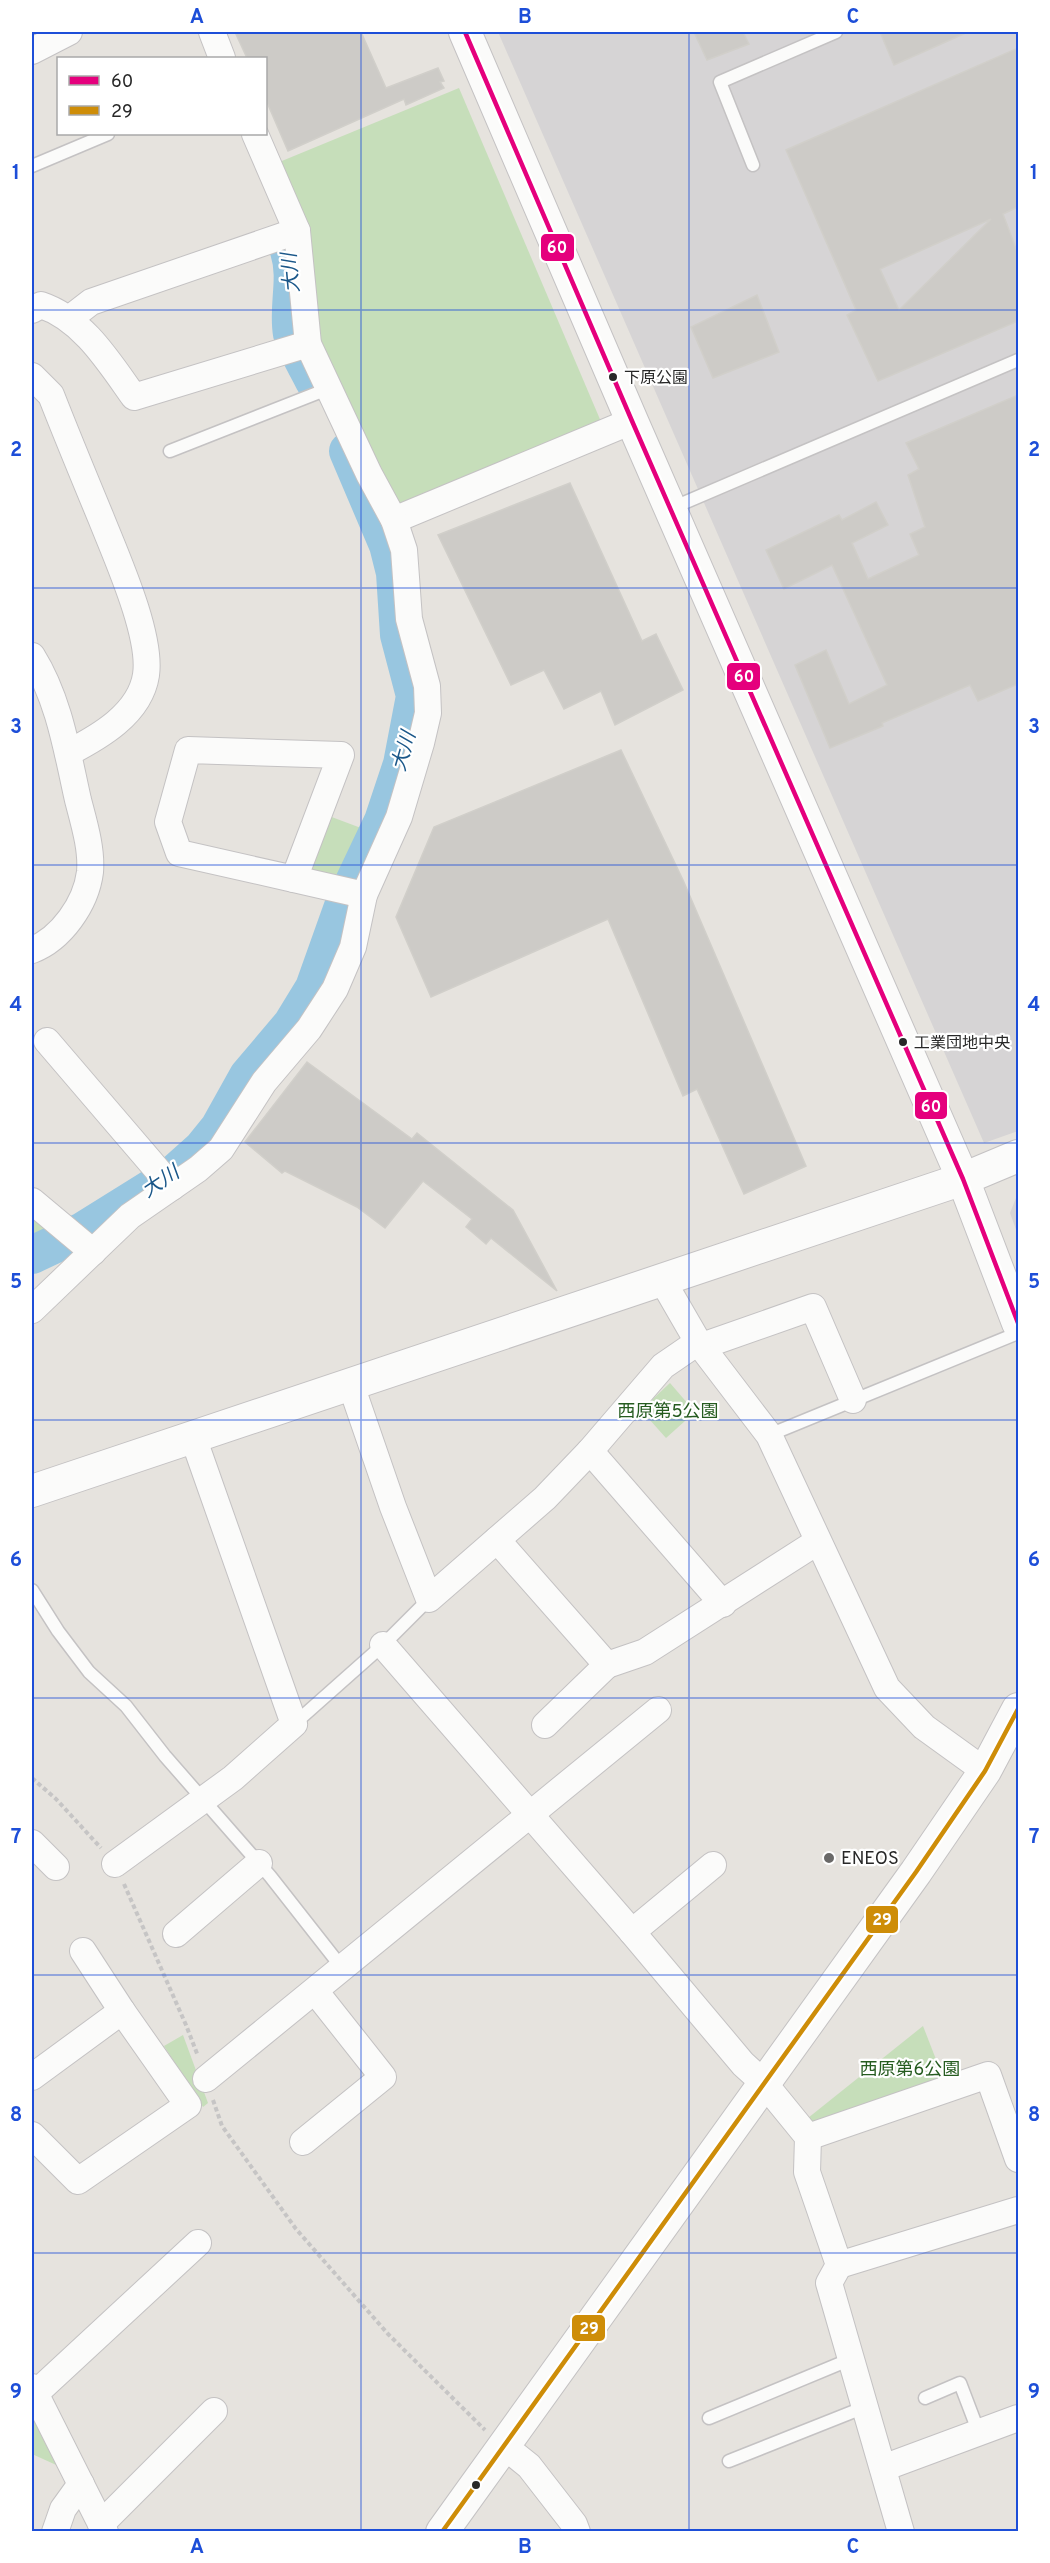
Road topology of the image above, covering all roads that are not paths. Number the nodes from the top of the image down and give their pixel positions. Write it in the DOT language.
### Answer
graph roads {
  1 [pos="69,32"];
  2 [pos="212,32"];
  3 [pos="465,32"];
  4 [pos="836,32"];
  5 [pos="32,51"];
  6 [pos="222,57"];
  7 [pos="106,135"];
  8 [pos="255,135"];
  9 [pos="753,165"];
  10 [pos="32,166"];
  11 [pos="288,234"];
  12 [pos="32,310"];
  13 [pos="69,319"];
  14 [pos="300,347"];
  15 [pos="1018,360"];
  16 [pos="32,376"];
  17 [pos="330,388"];
  18 [pos="632,421"];
  19 [pos="170,451"];
  20 [pos="670,508"];
  21 [pos="394,520"];
  22 [pos="32,656"];
  23 [pos="68,753"];
  24 [pos="294,879"];
  25 [pos="363,895"];
  26 [pos="32,951"];
  27 [pos="47,1041"];
  28 [pos="1018,1156"];
  29 [pos="963,1179"];
  30 [pos="172,1187"];
  31 [pos="32,1201"];
  32 [pos="79,1241"];
  33 [pos="661,1278"];
  34 [pos="32,1310"];
  35 [pos="1018,1323"];
  36 [pos="1018,1332"];
  37 [pos="700,1344"];
  38 [pos="351,1385"];
  39 [pos="853,1400"];
  40 [pos="769,1435"];
  41 [pos="193,1437"];
  42 [pos="590,1451"];
  43 [pos="32,1491"];
  44 [pos="497,1540"];
  45 [pos="817,1542"];
  46 [pos="32,1590"];
  47 [pos="429,1599"];
  48 [pos="723,1604"];
  49 [pos="383,1645"];
  50 [pos="607,1665"];
  51 [pos="1018,1709"];
  52 [pos="658,1710"];
  53 [pos="294,1724"];
  54 [pos="545,1725"];
  55 [pos="985,1771"];
  56 [pos="204,1800"];
  57 [pos="530,1816"];
  58 [pos="32,1843"];
  59 [pos="259,1863"];
  60 [pos="115,1864"];
  61 [pos="713,1865"];
  62 [pos="56,1867"];
  63 [pos="632,1932"];
  64 [pos="176,1934"];
  65 [pos="83,1951"];
  66 [pos="343,1969"];
  67 [pos="315,1991"];
  68 [pos="122,2011"];
  69 [pos="32,2076"];
  70 [pos="206,2079"];
  71 [pos="764,2083"];
  72 [pos="32,2135"];
  73 [pos="808,2137"];
  74 [pos="303,2142"];
  75 [pos="1018,2159"];
  76 [pos="1018,2210"];
  77 [pos="198,2243"];
  78 [pos="839,2265"];
  79 [pos="851,2359"];
  80 [pos="34,2390"];
  81 [pos="926,2398"];
  82 [pos="865,2407"];
  83 [pos="214,2411"];
  84 [pos="709,2418"];
  85 [pos="1018,2418"];
  86 [pos="980,2433"];
  87 [pos="504,2446"];
  88 [pos="729,2461"];
  89 [pos="883,2468"];
  90 [pos="81,2484"];
  91 [pos="103,2528"];
  92 [pos="55,2532"];
  93 [pos="442,2532"];
  94 [pos="577,2532"];
  95 [pos="901,2532"];
  1 -- 5 [label="street"];
  2 -- 6 [label="street"];
  3 -- 18 [label="street"];
  4 -- 9 [label="lane"];
  7 -- 10 [label="lane"];
  8 -- 11 [label="street"];
  11 -- 13 [label="street"];
  11 -- 14 [label="street"];
  12 -- 13 [label="street"];
  13 -- 14 [label="street"];
  14 -- 17 [label="street"];
  15 -- 20 [label="lane"];
  16 -- 23 [label="street"];
  17 -- 19 [label="lane"];
  17 -- 21 [label="street"];
  18 -- 20 [label="street"];
  18 -- 21 [label="street"];
  20 -- 29 [label="street"];
  21 -- 25 [label="street"];
  22 -- 23 [label="street"];
  23 -- 26 [label="street"];
  24 -- 24 [label="street"];
  24 -- 25 [label="street"];
  25 -- 30 [label="street"];
  27 -- 30 [label="street"];
  28 -- 29 [label="street"];
  29 -- 33 [label="street"];
  29 -- 35 [label="street"];
  30 -- 32 [label="street"];
  31 -- 32 [label="street"];
  32 -- 34 [label="street"];
  33 -- 37 [label="street"];
  33 -- 38 [label="street"];
  36 -- 39 [label="lane"];
  37 -- 39 [label="street"];
  37 -- 40 [label="street"];
  37 -- 42 [label="street"];
  38 -- 41 [label="street"];
  38 -- 47 [label="street"];
  39 -- 40 [label="lane"];
  40 -- 45 [label="street"];
  41 -- 43 [label="street"];
  41 -- 53 [label="street"];
  42 -- 44 [label="street"];
  42 -- 48 [label="street"];
  44 -- 47 [label="street"];
  44 -- 50 [label="street"];
  45 -- 48 [label="street"];
  45 -- 55 [label="street"];
  46 -- 56 [label="lane"];
  47 -- 49 [label="lane"];
  48 -- 50 [label="street"];
  49 -- 53 [label="lane"];
  49 -- 57 [label="street"];
  50 -- 54 [label="street"];
  51 -- 55 [label="street"];
  52 -- 57 [label="street"];
  53 -- 56 [label="street"];
  55 -- 71 [label="street"];
  56 -- 59 [label="lane"];
  56 -- 60 [label="street"];
  57 -- 63 [label="street"];
  57 -- 66 [label="street"];
  58 -- 62 [label="street"];
  59 -- 64 [label="street"];
  59 -- 66 [label="lane"];
  61 -- 63 [label="street"];
  63 -- 71 [label="street"];
  65 -- 68 [label="street"];
  66 -- 67 [label="street"];
  67 -- 70 [label="street"];
  67 -- 74 [label="street"];
  68 -- 69 [label="street"];
  68 -- 72 [label="street"];
  71 -- 73 [label="street"];
  71 -- 87 [label="street"];
  73 -- 75 [label="street"];
  73 -- 78 [label="street"];
  76 -- 78 [label="street"];
  77 -- 80 [label="street"];
  78 -- 79 [label="street"];
  79 -- 82 [label="street"];
  79 -- 84 [label="lane"];
  80 -- 90 [label="street"];
  81 -- 86 [label="lane"];
  82 -- 88 [label="lane"];
  82 -- 89 [label="street"];
  83 -- 91 [label="street"];
  85 -- 86 [label="street"];
  86 -- 89 [label="street"];
  87 -- 93 [label="street"];
  87 -- 94 [label="street"];
  89 -- 95 [label="street"];
  90 -- 91 [label="street"];
  90 -- 92 [label="street"];
}
